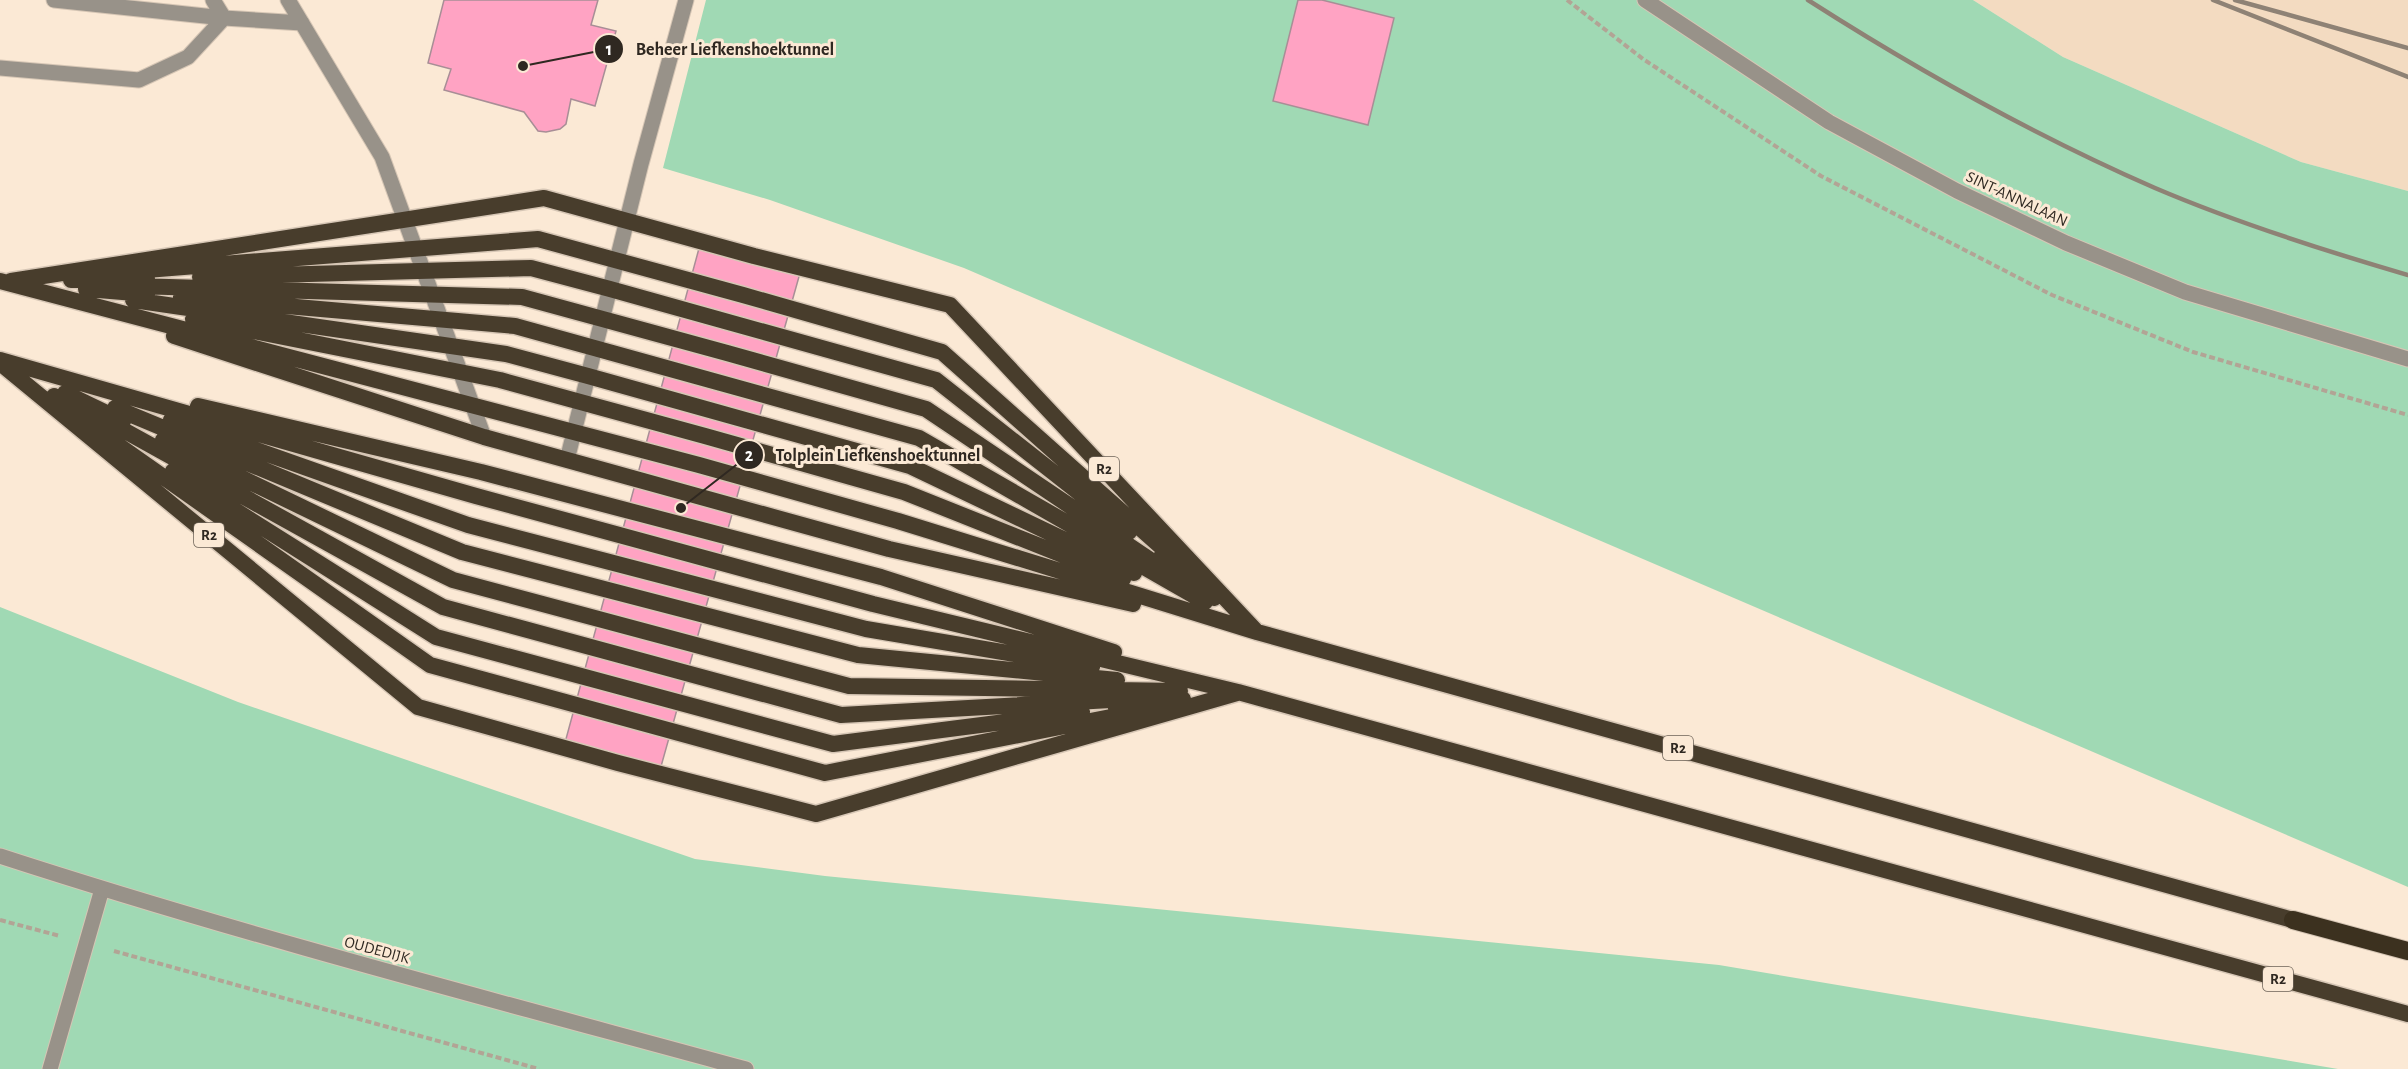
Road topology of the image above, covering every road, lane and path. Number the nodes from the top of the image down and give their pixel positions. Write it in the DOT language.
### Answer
graph roads {
  1 [pos="54,0"];
  2 [pos="213,0"];
  3 [pos="288,0"];
  4 [pos="686,0"];
  5 [pos="1567,0"];
  6 [pos="1645,0"];
  7 [pos="224,18"];
  8 [pos="302,23"];
  9 [pos="0,68"];
  10 [pos="407,218"];
  11 [pos="626,220"];
  12 [pos="418,249"];
  13 [pos="616,261"];
  14 [pos="425,271"];
  15 [pos="2,281"];
  16 [pos="610,289"];
  17 [pos="434,294"];
  18 [pos="602,319"];
  19 [pos="443,320"];
  20 [pos="452,346"];
  21 [pos="595,348"];
  22 [pos="2408,359"];
  23 [pos="0,361"];
  24 [pos="461,373"];
  25 [pos="588,376"];
  26 [pos="581,402"];
  27 [pos="472,403"];
  28 [pos="2408,414"];
  29 [pos="574,431"];
  30 [pos="484,437"];
  31 [pos="567,460"];
  32 [pos="1257,632"];
  33 [pos="1238,692"];
  34 [pos="0,856"];
  35 [pos="102,889"];
  36 [pos="0,920"];
  37 [pos="2293,920"];
  38 [pos="87,944"];
  39 [pos="2408,951"];
  40 [pos="2408,1014"];
  41 [pos="51,1069"];
  42 [pos="539,1069"];
  43 [pos="746,1069"];
  1 -- 7 [label="street"];
  2 -- 7 [label="street"];
  3 -- 8 [label="street"];
  4 -- 11 [label="street"];
  5 -- 28 [label="path"];
  6 -- 22 [label="street, SINT-ANNALAAN"];
  7 -- 8 [label="street"];
  7 -- 9 [label="street"];
  8 -- 10 [label="street"];
  10 -- 11 [label="highway, R2"];
  10 -- 12 [label="street"];
  10 -- 15 [label="highway, R2"];
  11 -- 13 [label="street"];
  11 -- 32 [label="highway, R2"];
  12 -- 13 [label="highway, R2"];
  12 -- 14 [label="street"];
  12 -- 15 [label="highway, R2"];
  13 -- 16 [label="street"];
  13 -- 32 [label="highway, R2"];
  14 -- 15 [label="highway, R2"];
  14 -- 16 [label="highway, R2"];
  14 -- 17 [label="street"];
  15 -- 17 [label="highway, R2"];
  15 -- 19 [label="highway, R2"];
  15 -- 20 [label="highway, R2"];
  15 -- 24 [label="highway, R2"];
  15 -- 27 [label="highway, R2"];
  15 -- 30 [label="highway, R2"];
  16 -- 18 [label="street"];
  16 -- 32 [label="highway, R2"];
  17 -- 18 [label="highway, R2"];
  17 -- 19 [label="street"];
  18 -- 21 [label="street"];
  18 -- 32 [label="highway, R2"];
  19 -- 20 [label="street"];
  19 -- 21 [label="highway, R2"];
  20 -- 24 [label="street"];
  20 -- 25 [label="highway, R2"];
  21 -- 25 [label="street"];
  21 -- 32 [label="highway, R2"];
  23 -- 33 [label="highway, R2"];
  23 -- 33 [label="highway, R2"];
  23 -- 33 [label="highway, R2"];
  23 -- 33 [label="highway, R2"];
  23 -- 33 [label="highway, R2"];
  23 -- 33 [label="highway, R2"];
  23 -- 33 [label="highway, R2"];
  23 -- 33 [label="highway, R2"];
  23 -- 33 [label="highway, R2"];
  24 -- 26 [label="highway, R2"];
  24 -- 27 [label="street"];
  25 -- 26 [label="street"];
  25 -- 32 [label="highway, R2"];
  26 -- 29 [label="street"];
  26 -- 32 [label="highway, R2"];
  27 -- 29 [label="highway, R2"];
  27 -- 30 [label="street"];
  29 -- 31 [label="street"];
  29 -- 32 [label="highway, R2"];
  30 -- 31 [label="highway, R2"];
  31 -- 32 [label="highway, R2"];
  32 -- 37 [label="highway, R2"];
  33 -- 40 [label="highway, R2"];
  34 -- 35 [label="street, OUDEDIJK"];
  35 -- 38 [label="street"];
  35 -- 43 [label="street, OUDEDIJK"];
  36 -- 38 [label="path"];
  37 -- 39 [label="highway, R2"];
  38 -- 41 [label="street"];
  38 -- 42 [label="path"];
}
